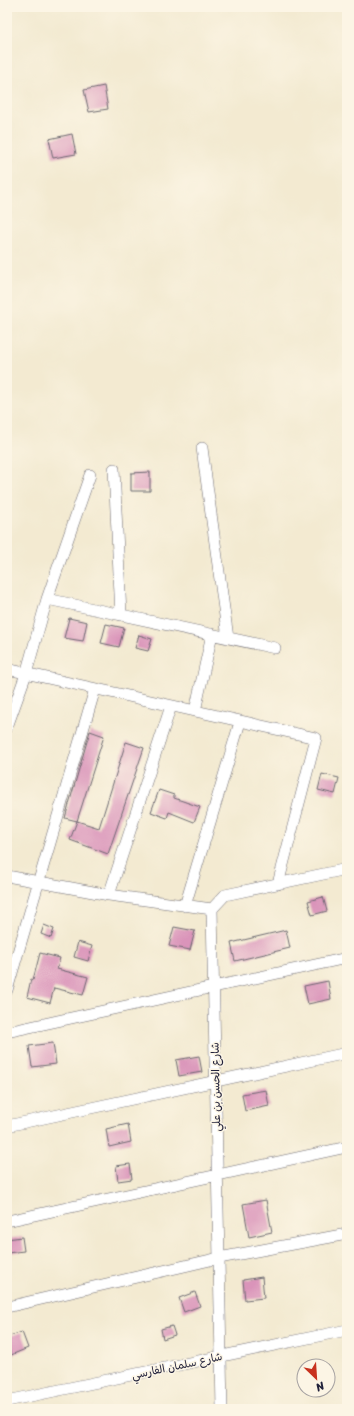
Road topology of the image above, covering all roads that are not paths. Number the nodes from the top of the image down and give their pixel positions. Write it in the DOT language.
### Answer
graph roads {
  1 [pos="202,448"];
  2 [pos="114,469"];
  3 [pos="90,475"];
  4 [pos="47,599"];
  5 [pos="121,615"];
  6 [pos="212,634"];
  7 [pos="228,638"];
  8 [pos="275,648"];
  9 [pos="7,669"];
  10 [pos="26,674"];
  11 [pos="95,689"];
  12 [pos="172,706"];
  13 [pos="195,711"];
  14 [pos="240,722"];
  15 [pos="7,727"];
  16 [pos="347,869"];
  17 [pos="7,876"];
  18 [pos="38,881"];
  19 [pos="278,884"];
  20 [pos="109,895"];
  21 [pos="185,906"];
  22 [pos="212,909"];
  23 [pos="347,958"];
  24 [pos="214,988"];
  25 [pos="7,990"];
  26 [pos="7,1032"];
  27 [pos="347,1053"];
  28 [pos="216,1080"];
  29 [pos="7,1126"];
  30 [pos="347,1147"];
  31 [pos="217,1175"];
  32 [pos="7,1221"];
  33 [pos="347,1234"];
  34 [pos="219,1258"];
  35 [pos="7,1307"];
  36 [pos="347,1330"];
  37 [pos="221,1357"];
  38 [pos="7,1401"];
  39 [pos="222,1409"];
  1 -- 7 [label="street"];
  2 -- 5 [label="street"];
  3 -- 4 [label="street"];
  4 -- 5 [label="street"];
  4 -- 10 [label="street"];
  5 -- 6 [label="street"];
  6 -- 7 [label="street"];
  6 -- 13 [label="street"];
  7 -- 8 [label="street"];
  9 -- 10 [label="street"];
  10 -- 11 [label="street"];
  10 -- 15 [label="street"];
  11 -- 12 [label="street"];
  11 -- 18 [label="street"];
  12 -- 13 [label="street"];
  12 -- 20 [label="street"];
  13 -- 14 [label="street"];
  14 -- 19 [label="street"];
  14 -- 21 [label="street"];
  16 -- 19 [label="street"];
  17 -- 18 [label="street"];
  18 -- 20 [label="street"];
  18 -- 25 [label="street"];
  19 -- 22 [label="street"];
  20 -- 21 [label="street"];
  21 -- 22 [label="street"];
  22 -- 24 [label="street, شارع الحسن بن علي"];
  23 -- 24 [label="street"];
  24 -- 26 [label="street"];
  24 -- 28 [label="street, شارع الحسن بن علي"];
  27 -- 28 [label="street"];
  28 -- 29 [label="street"];
  28 -- 31 [label="street, شارع الحسن بن علي"];
  30 -- 31 [label="street"];
  31 -- 32 [label="street"];
  31 -- 34 [label="street, شارع الحسن بن علي"];
  33 -- 34 [label="street"];
  34 -- 35 [label="street"];
  34 -- 37 [label="street, شارع الحسن بن علي"];
  36 -- 37 [label="street, شارع سلمان الفارسي"];
  37 -- 38 [label="street, شارع سلمان الفارسي"];
  37 -- 39 [label="street, شارع الحسن بن علي"];
}
